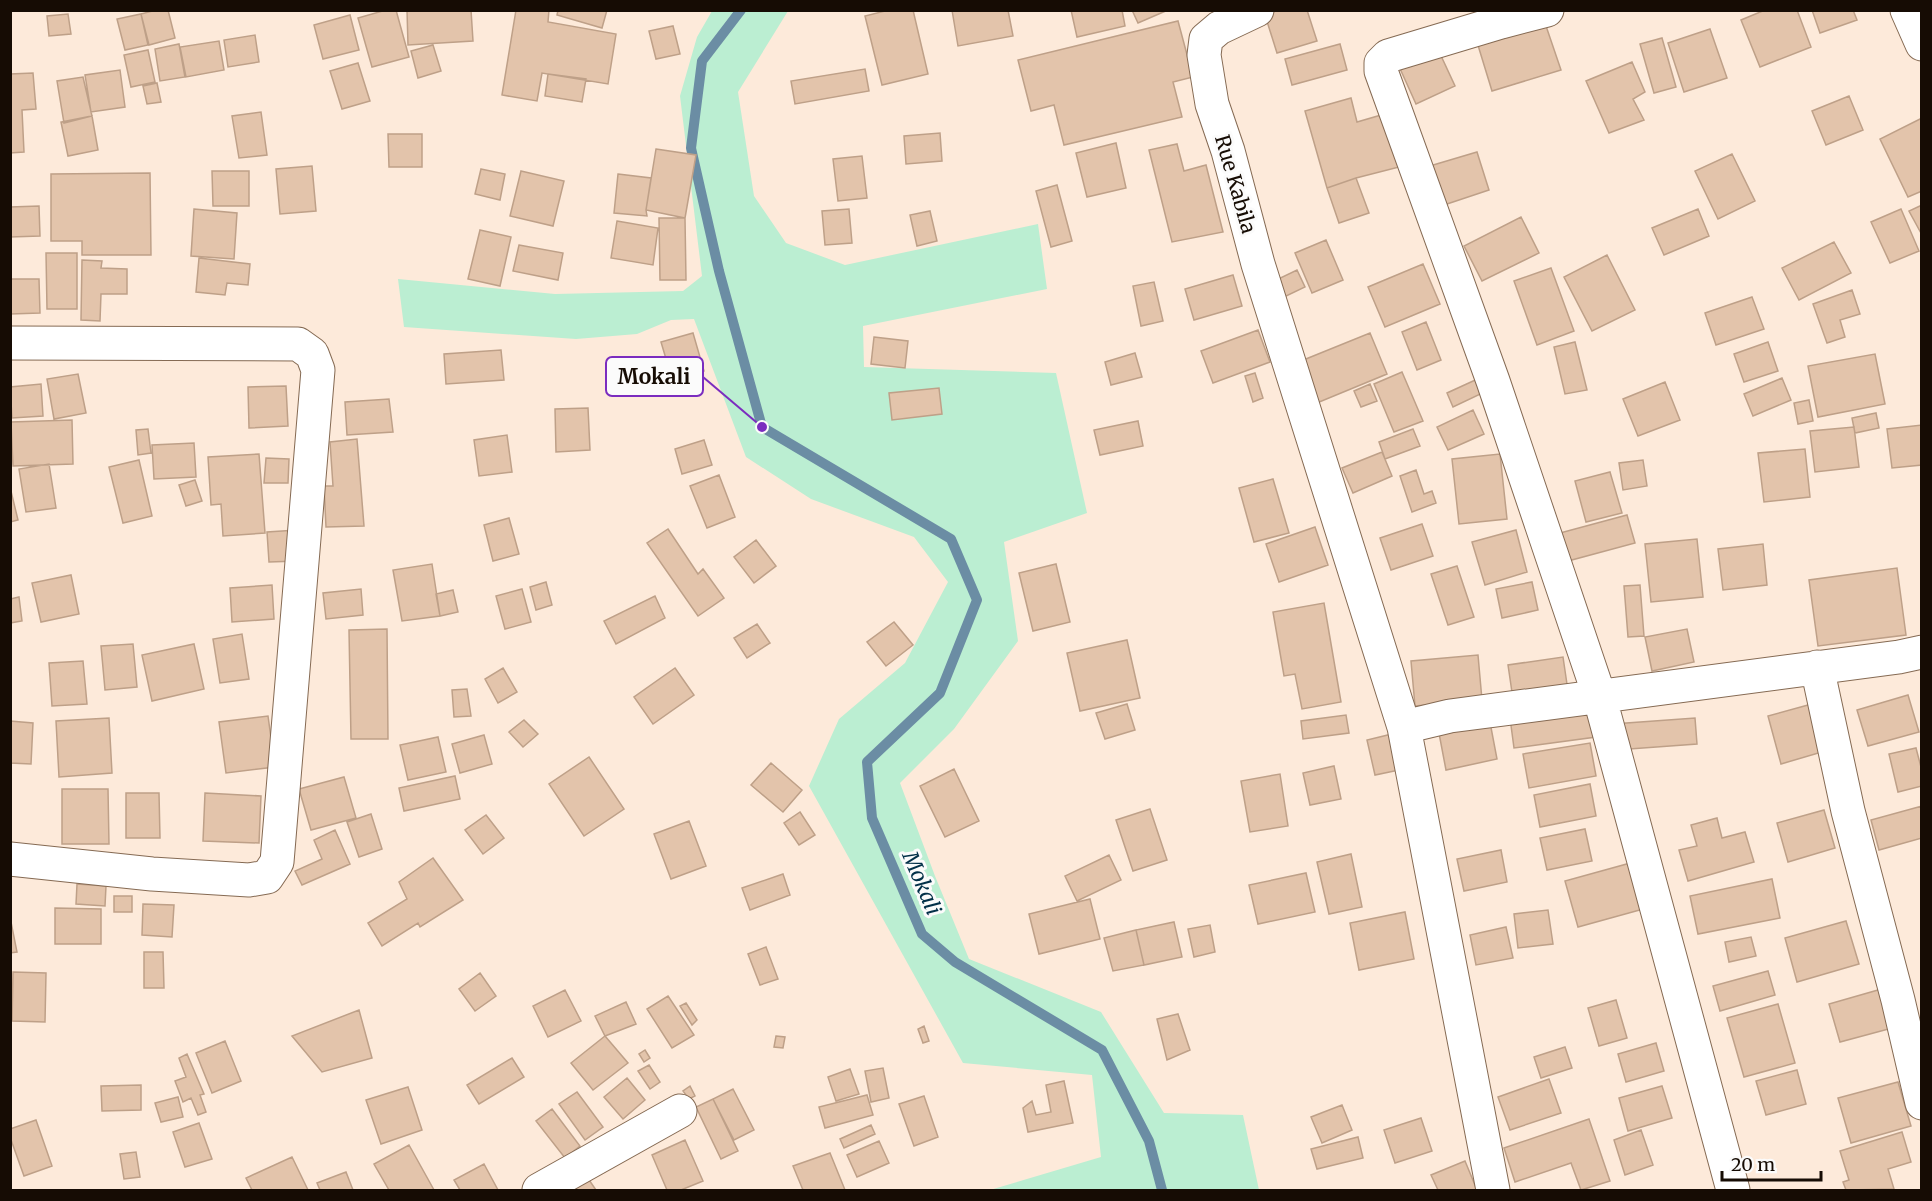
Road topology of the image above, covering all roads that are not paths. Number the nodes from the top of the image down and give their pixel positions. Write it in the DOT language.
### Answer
graph roads {
  1 [pos="1257,10"];
  2 [pos="1546,10"];
  3 [pos="1907,10"];
  4 [pos="1922,44"];
  5 [pos="10,343"];
  6 [pos="1922,652"];
  7 [pos="1817,667"];
  8 [pos="1599,695"];
  9 [pos="1404,727"];
  10 [pos="10,859"];
  11 [pos="1922,1103"];
  12 [pos="680,1111"];
  13 [pos="539,1191"];
  14 [pos="1493,1191"];
  15 [pos="1733,1191"];
  1 -- 9 [label="street, Rue Kabila"];
  2 -- 8 [label="street"];
  3 -- 4 [label="street"];
  5 -- 10 [label="street"];
  6 -- 7 [label="street"];
  7 -- 8 [label="street"];
  7 -- 11 [label="street"];
  8 -- 9 [label="street"];
  8 -- 15 [label="street"];
  9 -- 14 [label="street, Rue Kabila"];
  12 -- 13 [label="street"];
}
